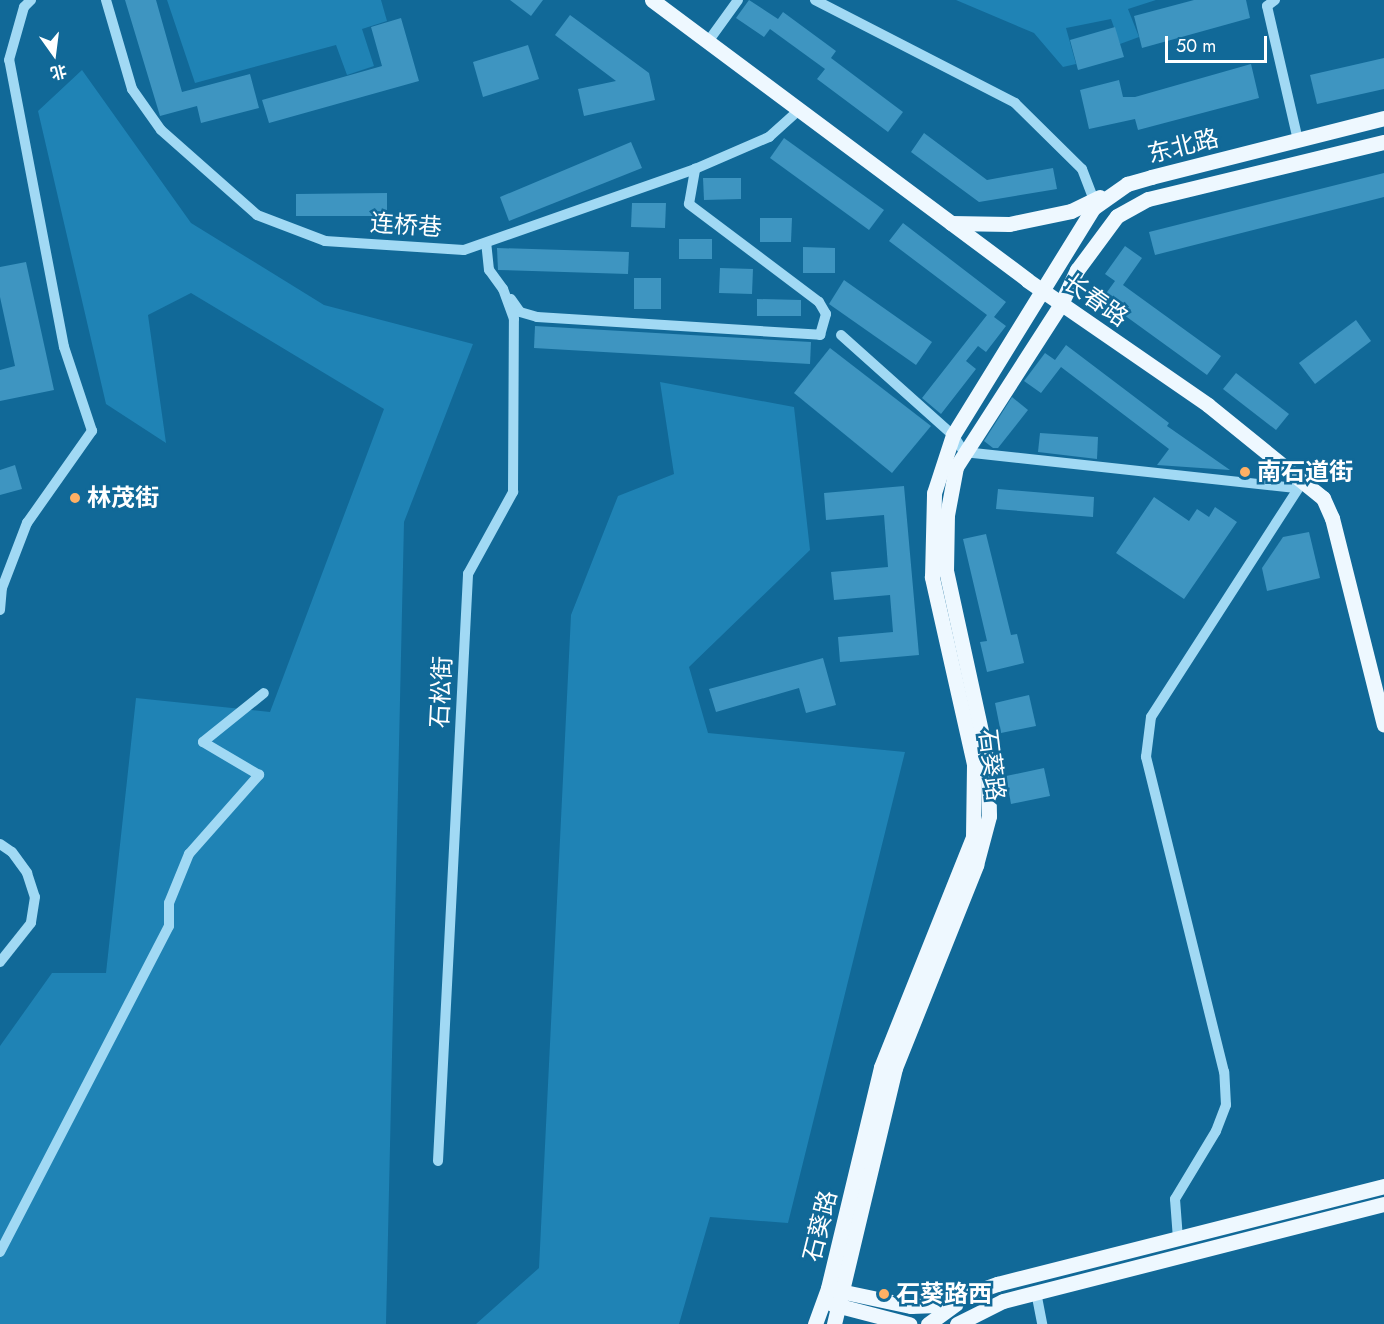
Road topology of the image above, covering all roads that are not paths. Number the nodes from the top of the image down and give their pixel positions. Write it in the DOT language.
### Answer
graph roads {
  1 [pos="31,0"];
  2 [pos="106,0"];
  3 [pos="652,0"];
  4 [pos="738,0"];
  5 [pos="815,0"];
  6 [pos="1275,0"];
  7 [pos="707,43"];
  8 [pos="798,111"];
  9 [pos="1384,118"];
  10 [pos="1298,140"];
  11 [pos="1384,142"];
  12 [pos="695,169"];
  13 [pos="1127,184"];
  14 [pos="1094,200"];
  15 [pos="951,222"];
  16 [pos="486,243"];
  17 [pos="504,289"];
  18 [pos="1043,290"];
  19 [pos="1061,304"];
  20 [pos="842,335"];
  21 [pos="953,435"];
  22 [pos="964,452"];
  23 [pos="1301,484"];
  24 [pos="0,610"];
  25 [pos="264,693"];
  26 [pos="1384,725"];
  27 [pos="0,844"];
  28 [pos="0,962"];
  29 [pos="438,1161"];
  30 [pos="1384,1186"];
  31 [pos="1384,1204"];
  32 [pos="1178,1239"];
  33 [pos="0,1252"];
  34 [pos="1036,1292"];
  35 [pos="825,1295"];
  36 [pos="843,1299"];
  37 [pos="964,1299"];
  38 [pos="835,1323"];
  39 [pos="814,1324"];
  40 [pos="909,1324"];
  41 [pos="928,1324"];
  42 [pos="957,1324"];
  43 [pos="1042,1324"];
  1 -- 24 [label="street"];
  2 -- 16 [label="street, 连桥巷"];
  3 -- 7 [label="main road, 长春路"];
  4 -- 7 [label="street"];
  5 -- 14 [label="street"];
  6 -- 10 [label="street"];
  7 -- 8 [label="main road, 长春路"];
  8 -- 12 [label="street, 连桥巷"];
  8 -- 15 [label="main road, 长春路"];
  9 -- 10 [label="main road, 东北路"];
  10 -- 13 [label="main road, 东北路"];
  11 -- 19 [label="main road, 东北路"];
  12 -- 16 [label="street, 连桥巷"];
  12 -- 17 [label="street"];
  13 -- 14 [label="main road"];
  13 -- 18 [label="main road, 东北路"];
  14 -- 15 [label="main road"];
  15 -- 18 [label="main road, 长春路"];
  16 -- 17 [label="street, 石松街"];
  17 -- 29 [label="street, 石松街"];
  18 -- 19 [label="main road, 长春路"];
  18 -- 21 [label="main road, 石葵路"];
  19 -- 22 [label="main road, 石葵路"];
  19 -- 23 [label="main road, 长春路"];
  20 -- 21 [label="street"];
  21 -- 22 [label="street"];
  21 -- 35 [label="main road, 石葵路"];
  22 -- 23 [label="street"];
  22 -- 36 [label="main road, 石葵路"];
  23 -- 26 [label="main road, 长春路"];
  23 -- 32 [label="street"];
  25 -- 33 [label="street"];
  27 -- 28 [label="street"];
  30 -- 32 [label="main road"];
  31 -- 34 [label="main road"];
  32 -- 37 [label="main road"];
  34 -- 42 [label="main road"];
  34 -- 43 [label="street"];
  35 -- 36 [label="main road"];
  35 -- 39 [label="main road, 石葵路"];
  36 -- 37 [label="main road"];
  36 -- 38 [label="main road, 石葵路"];
  36 -- 40 [label="main road"];
  37 -- 41 [label="main road"];
}
